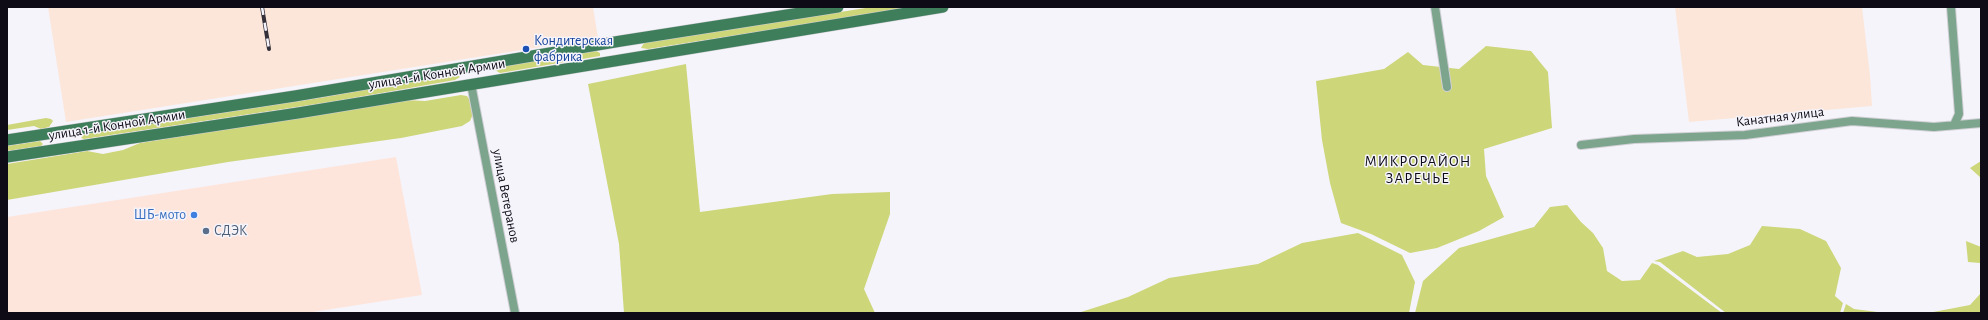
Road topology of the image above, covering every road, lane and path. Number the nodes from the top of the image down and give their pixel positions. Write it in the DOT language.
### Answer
graph roads {
  1 [pos="838,7"];
  2 [pos="943,7"];
  3 [pos="1435,7"];
  4 [pos="1951,7"];
  5 [pos="616,42"];
  6 [pos="620,60"];
  7 [pos="472,65"];
  8 [pos="473,83"];
  9 [pos="1447,87"];
  10 [pos="1981,123"];
  11 [pos="1954,125"];
  12 [pos="62,131"];
  13 [pos="7,140"];
  14 [pos="1581,145"];
  15 [pos="65,148"];
  16 [pos="7,158"];
  17 [pos="516,313"];
  1 -- 5 [label="main road, улица 1-й Конной Армии"];
  2 -- 6 [label="main road, улица 1-й Конной Армии"];
  3 -- 9 [label="street"];
  4 -- 11 [label="street"];
  5 -- 6 [label="main road"];
  5 -- 7 [label="main road, улица 1-й Конной Армии"];
  6 -- 8 [label="main road, улица 1-й Конной Армии"];
  7 -- 8 [label="main road"];
  7 -- 12 [label="main road, улица 1-й Конной Армии"];
  8 -- 15 [label="main road, улица 1-й Конной Армии"];
  8 -- 17 [label="street, улица Ветеранов"];
  10 -- 11 [label="street, Канатная улица"];
  11 -- 14 [label="street, Канатная улица"];
  12 -- 13 [label="main road, улица 1-й Конной Армии"];
  12 -- 15 [label="main road"];
  15 -- 16 [label="main road, улица 1-й Конной Армии"];
}
